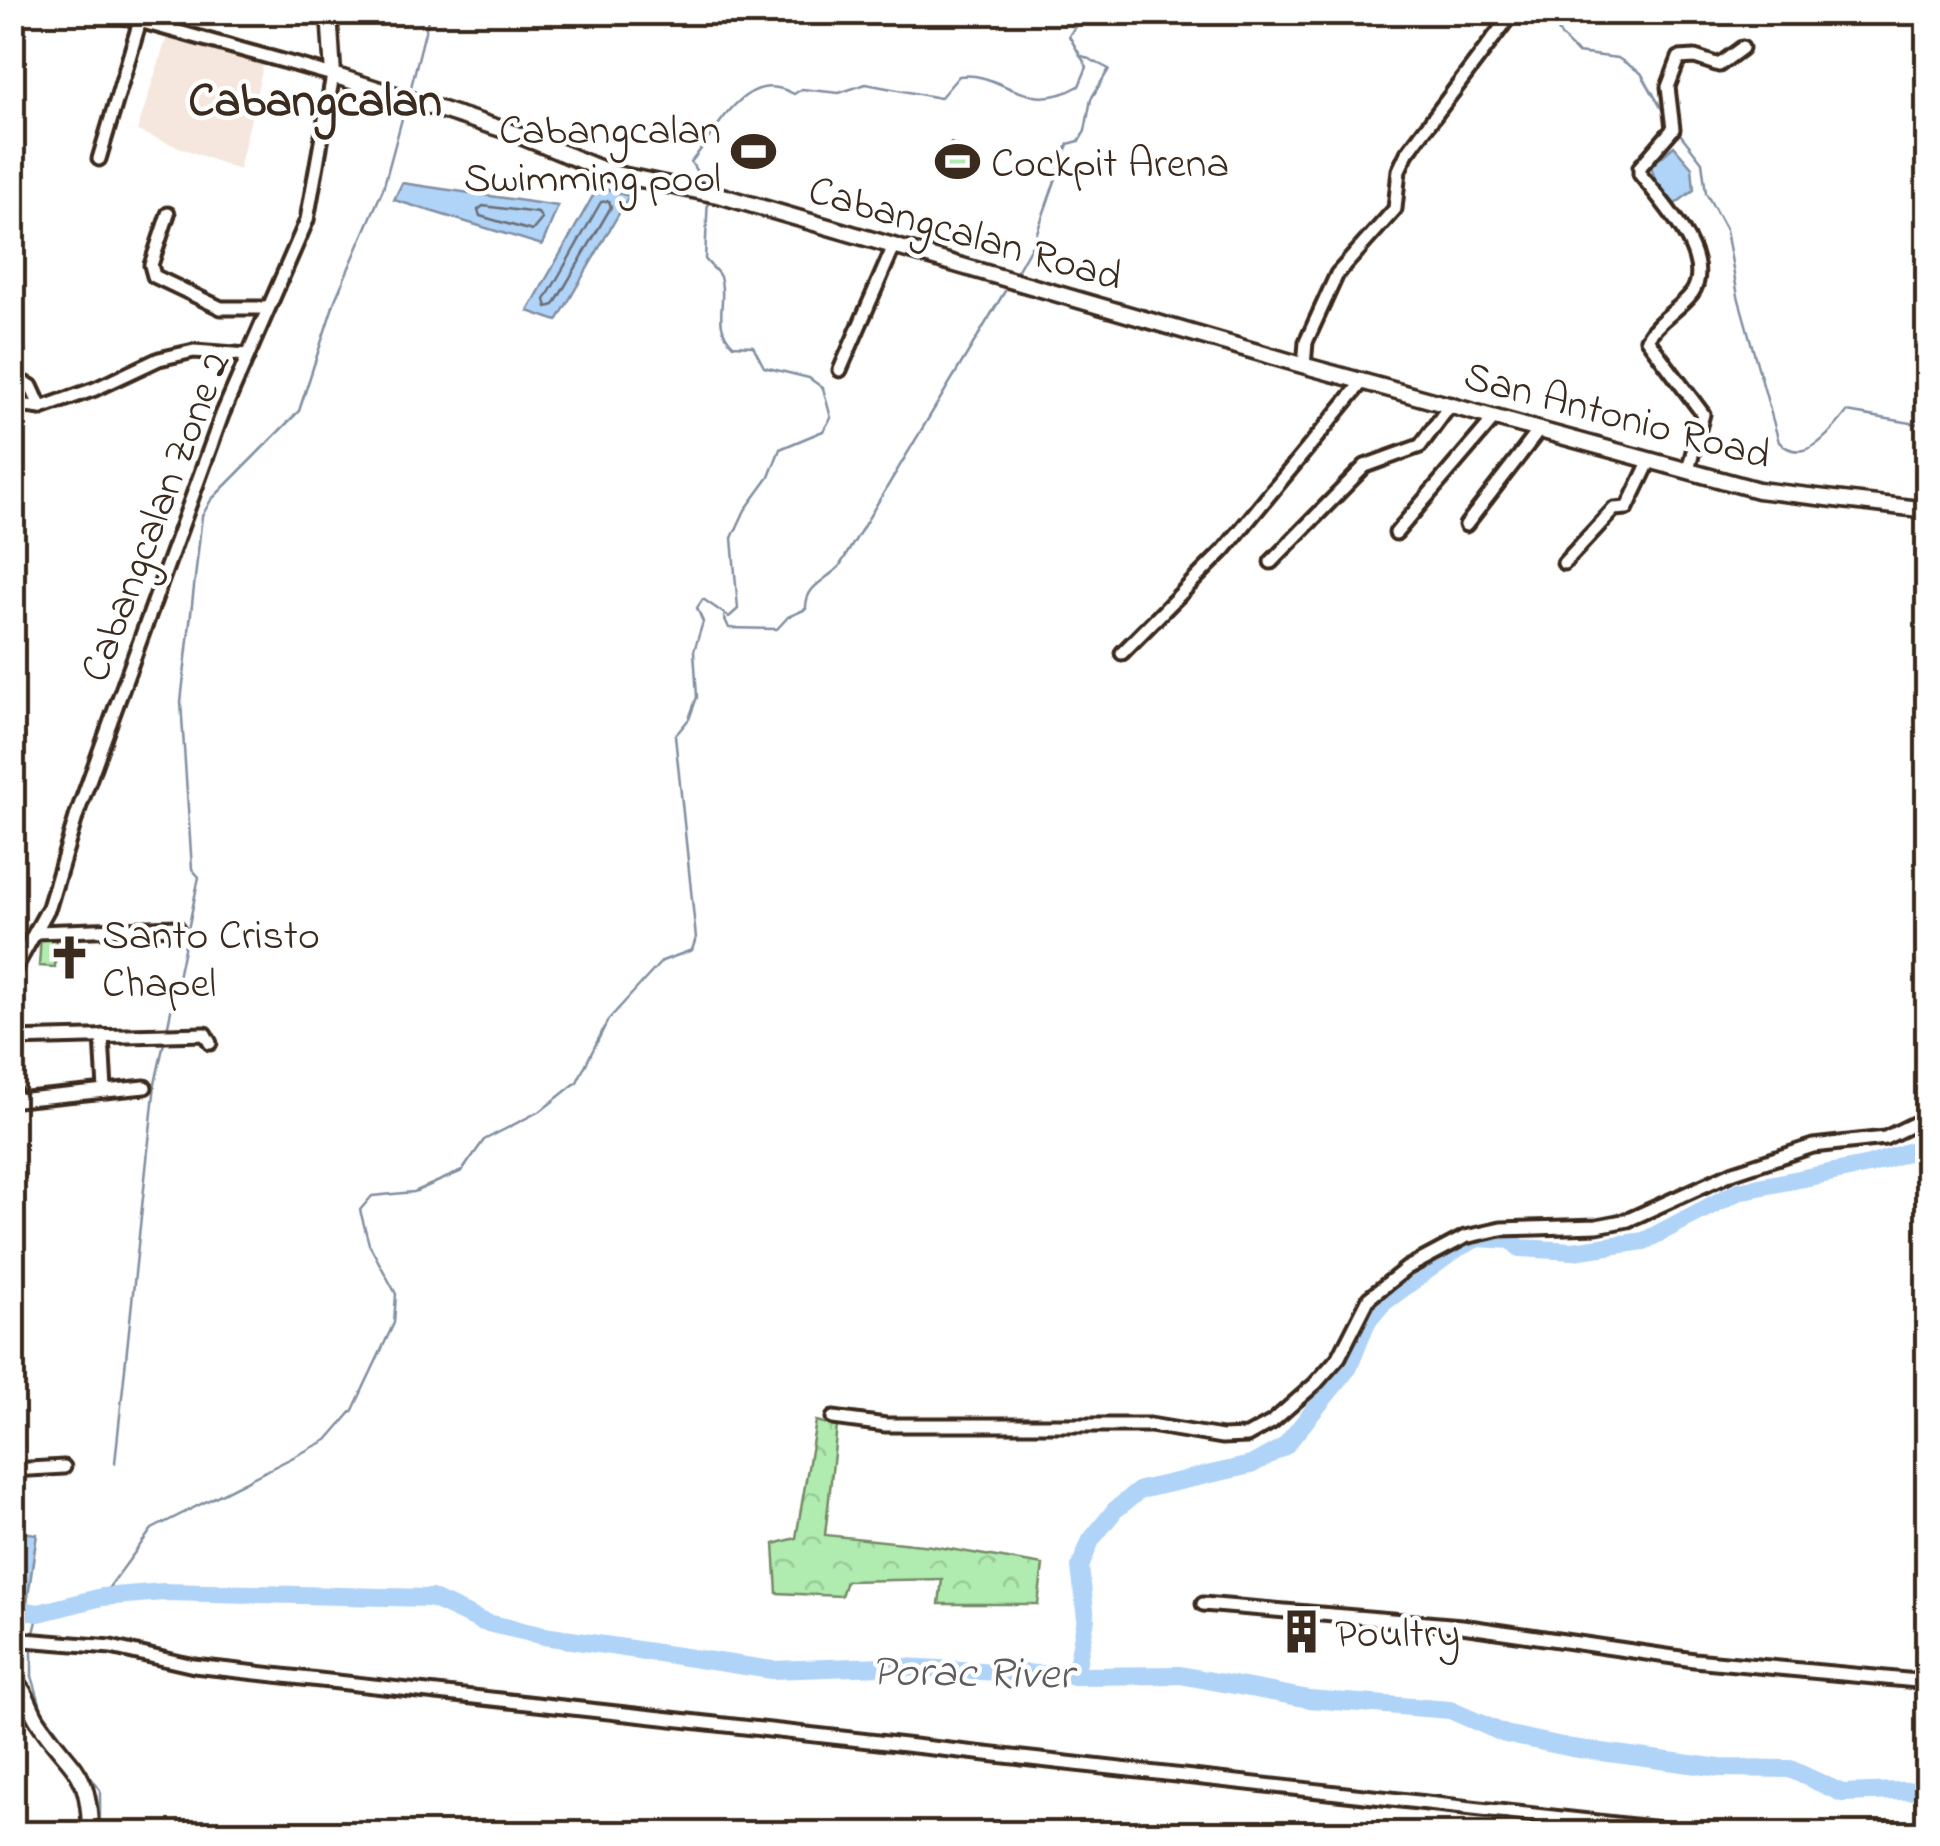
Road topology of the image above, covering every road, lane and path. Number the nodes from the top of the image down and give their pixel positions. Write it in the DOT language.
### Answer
graph roads {
  1 [pos="107,12"];
  2 [pos="329,12"];
  3 [pos="1514,12"];
  4 [pos="140,21"];
  5 [pos="1742,48"];
  6 [pos="332,75"];
  7 [pos="99,159"];
  8 [pos="168,214"];
  9 [pos="894,246"];
  10 [pos="268,308"];
  11 [pos="248,356"];
  12 [pos="1299,364"];
  13 [pos="840,370"];
  14 [pos="12,378"];
  15 [pos="1362,381"];
  16 [pos="12,404"];
  17 [pos="1451,404"];
  18 [pos="41,408"];
  19 [pos="1495,417"];
  20 [pos="1540,429"];
  21 [pos="1650,460"];
  22 [pos="1688,470"];
  23 [pos="1928,510"];
  24 [pos="1466,526"];
  25 [pos="1396,534"];
  26 [pos="1271,562"];
  27 [pos="1564,563"];
  28 [pos="1122,653"];
  29 [pos="177,927"];
  30 [pos="37,932"];
  31 [pos="12,974"];
  32 [pos="102,1036"];
  33 [pos="12,1039"];
  34 [pos="210,1043"];
  35 [pos="12,1086"];
  36 [pos="144,1087"];
  37 [pos="105,1090"];
  38 [pos="1928,1117"];
  39 [pos="833,1418"];
  40 [pos="64,1467"];
  41 [pos="12,1470"];
  42 [pos="1203,1604"];
  43 [pos="12,1639"];
  44 [pos="12,1680"];
  45 [pos="1928,1682"];
  46 [pos="90,1834"];
  47 [pos="1706,1834"];
  1 -- 4 [label="street"];
  2 -- 6 [label="street"];
  3 -- 12 [label="street"];
  4 -- 6 [label="street"];
  4 -- 7 [label="street"];
  5 -- 22 [label="street"];
  6 -- 9 [label="street, Cabangcalan Road"];
  6 -- 10 [label="street, Cabangcalan Zone 2"];
  8 -- 10 [label="street"];
  9 -- 12 [label="street, Cabangcalan Road"];
  9 -- 13 [label="street"];
  10 -- 11 [label="street, Cabangcalan Zone 2"];
  11 -- 18 [label="street"];
  11 -- 30 [label="street, Cabangcalan Zone 2"];
  12 -- 15 [label="street, San Antonio Road"];
  14 -- 18 [label="street"];
  15 -- 17 [label="street, San Antonio Road"];
  15 -- 28 [label="street"];
  16 -- 18 [label="street"];
  17 -- 19 [label="street, San Antonio Road"];
  17 -- 26 [label="street"];
  19 -- 20 [label="street, San Antonio Road"];
  19 -- 25 [label="street"];
  20 -- 21 [label="street, San Antonio Road"];
  20 -- 24 [label="street"];
  21 -- 22 [label="street, San Antonio Road"];
  21 -- 27 [label="street"];
  22 -- 23 [label="street, San Antonio Road"];
  29 -- 30 [label="street"];
  30 -- 31 [label="street, Cabangcalan Zone 2"];
  32 -- 33 [label="street"];
  32 -- 34 [label="street"];
  32 -- 37 [label="street"];
  35 -- 37 [label="street"];
  36 -- 37 [label="street"];
  38 -- 39 [label="street"];
  40 -- 41 [label="street"];
  42 -- 45 [label="street"];
  43 -- 47 [label="street"];
  44 -- 46 [label="street"];
}
